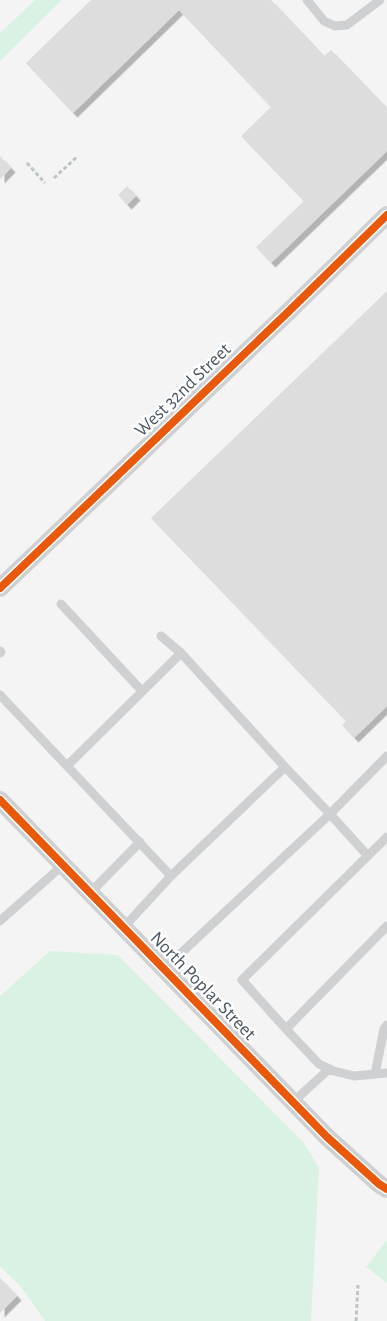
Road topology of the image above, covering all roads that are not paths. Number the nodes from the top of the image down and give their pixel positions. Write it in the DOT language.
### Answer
graph roads {
  1 [pos="306,0"];
  2 [pos="380,0"];
  3 [pos="387,215"];
  4 [pos="0,588"];
  5 [pos="61,604"];
  6 [pos="161,636"];
  7 [pos="181,653"];
  8 [pos="142,691"];
  9 [pos="0,695"];
  10 [pos="387,756"];
  11 [pos="67,766"];
  12 [pos="285,767"];
  13 [pos="0,800"];
  14 [pos="330,814"];
  15 [pos="387,837"];
  16 [pos="140,842"];
  17 [pos="367,855"];
  18 [pos="64,865"];
  19 [pos="172,876"];
  20 [pos="90,893"];
  21 [pos="0,921"];
  22 [pos="387,926"];
  23 [pos="124,927"];
  24 [pos="164,969"];
  25 [pos="387,1025"];
  26 [pos="286,1029"];
  27 [pos="328,1069"];
  28 [pos="387,1073"];
  29 [pos="375,1074"];
  30 [pos="293,1102"];
  31 [pos="387,1190"];
  1 -- 2 [label="lane"];
  3 -- 4 [label="street, West 32nd Street"];
  5 -- 8 [label="lane"];
  6 -- 7 [label="lane"];
  7 -- 8 [label="lane"];
  7 -- 12 [label="lane"];
  8 -- 11 [label="lane"];
  9 -- 11 [label="lane"];
  10 -- 14 [label="lane"];
  11 -- 16 [label="lane"];
  12 -- 14 [label="lane"];
  12 -- 19 [label="lane"];
  13 -- 18 [label="street, North Poplar Street"];
  14 -- 17 [label="lane"];
  14 -- 24 [label="lane"];
  15 -- 17 [label="lane"];
  16 -- 19 [label="lane"];
  16 -- 20 [label="lane"];
  17 -- 26 [label="lane"];
  18 -- 20 [label="street, North Poplar Street"];
  18 -- 21 [label="lane"];
  19 -- 23 [label="lane"];
  20 -- 23 [label="street, North Poplar Street"];
  22 -- 26 [label="lane"];
  23 -- 24 [label="street, North Poplar Street"];
  24 -- 30 [label="street, North Poplar Street"];
  25 -- 29 [label="lane"];
  26 -- 27 [label="lane"];
  27 -- 29 [label="lane"];
  27 -- 30 [label="lane"];
  28 -- 29 [label="lane"];
  30 -- 31 [label="street, North Poplar Street"];
}
